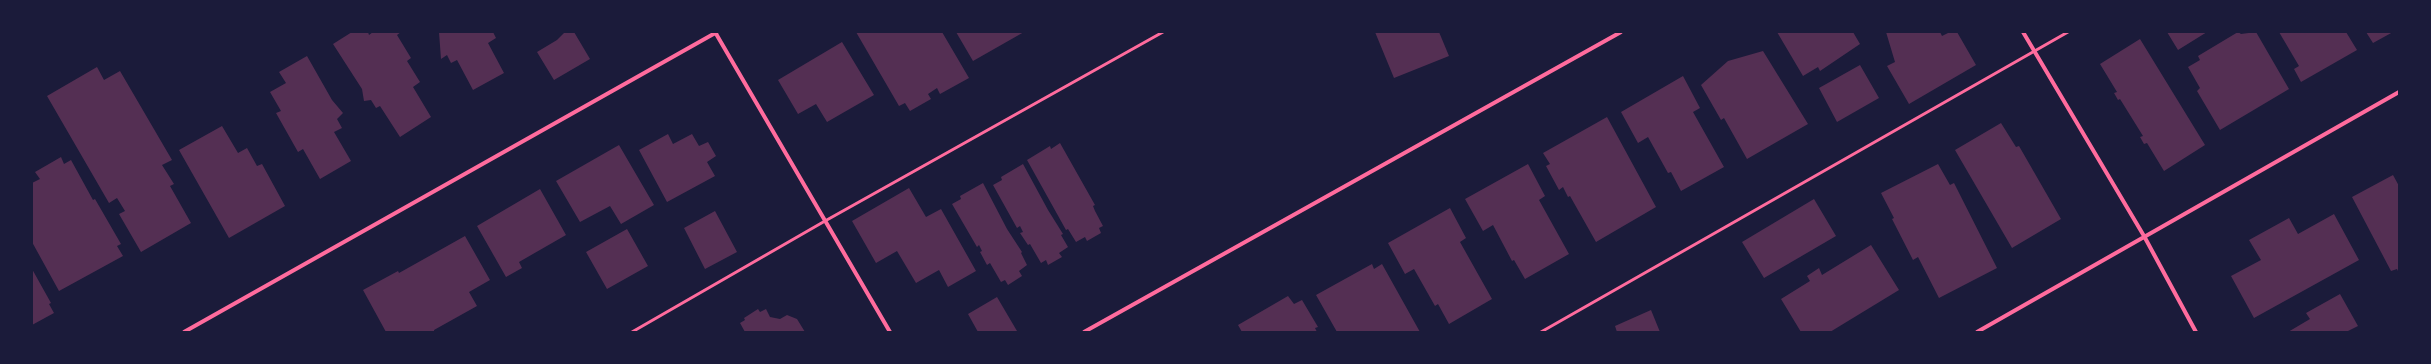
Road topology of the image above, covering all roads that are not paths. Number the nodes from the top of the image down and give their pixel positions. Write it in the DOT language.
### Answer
graph roads {
  1 [pos="716,32"];
  2 [pos="1162,32"];
  3 [pos="1622,32"];
  4 [pos="2023,32"];
  5 [pos="2068,32"];
  6 [pos="2034,52"];
  7 [pos="2399,92"];
  8 [pos="825,221"];
  9 [pos="2144,236"];
  10 [pos="184,332"];
  11 [pos="632,332"];
  12 [pos="890,332"];
  13 [pos="1084,332"];
  14 [pos="1541,332"];
  15 [pos="1977,332"];
  16 [pos="2196,332"];
  1 -- 8 [label="street"];
  1 -- 10 [label="street"];
  2 -- 8 [label="lane"];
  3 -- 13 [label="street"];
  4 -- 6 [label="street"];
  5 -- 6 [label="lane"];
  6 -- 9 [label="street"];
  6 -- 14 [label="lane"];
  7 -- 9 [label="street"];
  8 -- 11 [label="lane"];
  8 -- 12 [label="street"];
  9 -- 15 [label="street"];
  9 -- 16 [label="street"];
}
